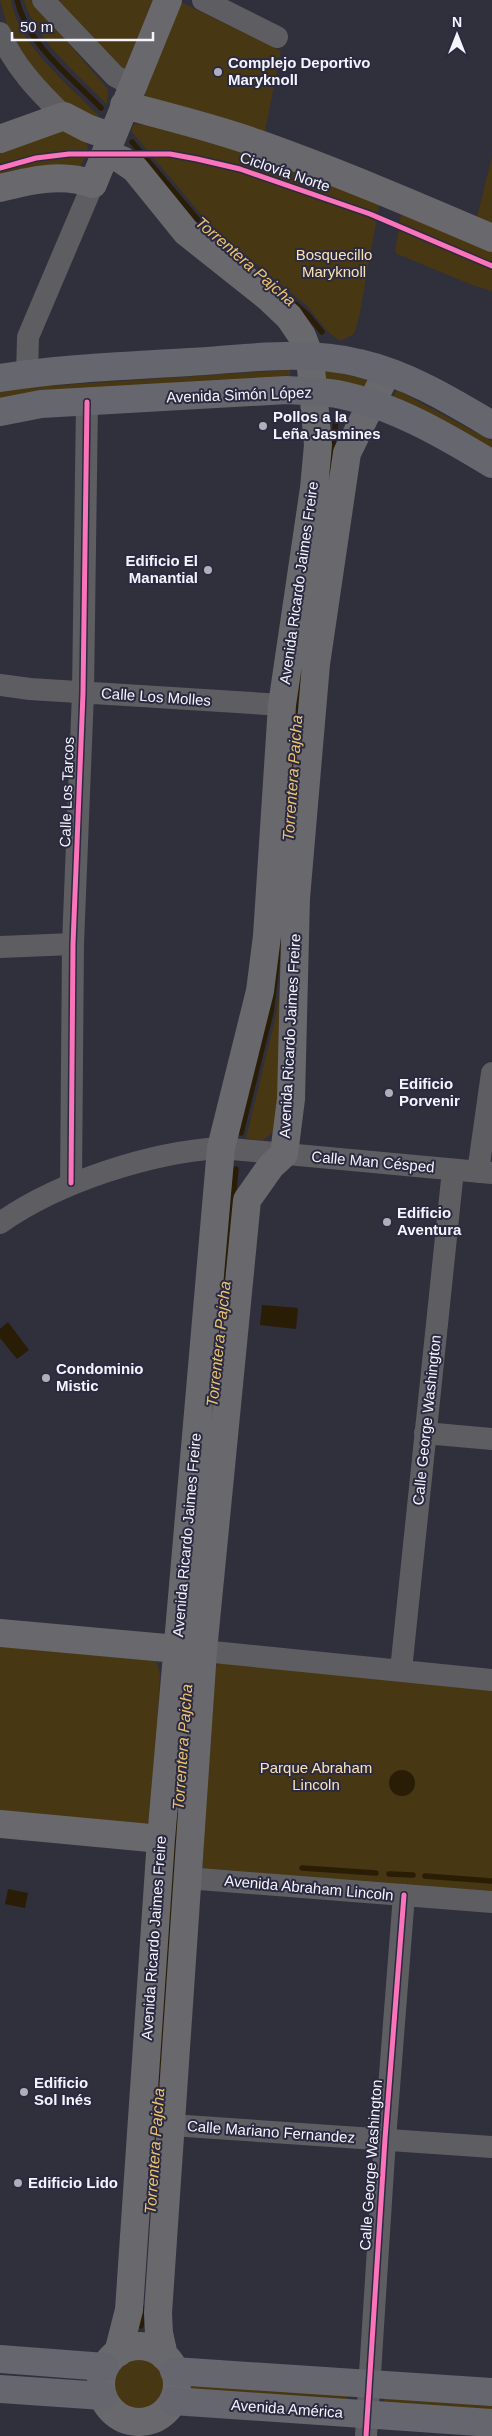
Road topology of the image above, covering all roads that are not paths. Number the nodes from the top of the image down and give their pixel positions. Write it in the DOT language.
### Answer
graph roads {
  1 [pos="42,0"];
  2 [pos="168,0"];
  3 [pos="203,0"];
  4 [pos="0,33"];
  5 [pos="277,37"];
  6 [pos="128,95"];
  7 [pos="64,116"];
  8 [pos="0,139"];
  9 [pos="109,145"];
  10 [pos="93,184"];
  11 [pos="0,188"];
  12 [pos="492,238"];
  13 [pos="310,357"];
  14 [pos="387,372"];
  15 [pos="27,374"];
  16 [pos="0,378"];
  17 [pos="313,391"];
  18 [pos="87,402"];
  19 [pos="372,404"];
  20 [pos="0,412"];
  21 [pos="492,425"];
  22 [pos="492,464"];
  23 [pos="0,685"];
  24 [pos="83,693"];
  25 [pos="282,705"];
  26 [pos="73,944"];
  27 [pos="0,947"];
  28 [pos="492,1073"];
  29 [pos="222,1148"];
  30 [pos="284,1154"];
  31 [pos="453,1170"];
  32 [pos="485,1173"];
  33 [pos="71,1183"];
  34 [pos="0,1223"];
  35 [pos="425,1433"];
  36 [pos="492,1438"];
  37 [pos="0,1633"];
  38 [pos="190,1650"];
  39 [pos="400,1670"];
  40 [pos="492,1680"];
  41 [pos="0,1824"];
  42 [pos="161,1839"];
  43 [pos="186,1878"];
  44 [pos="404,1895"];
  45 [pos="492,1902"];
  46 [pos="171,2125"];
  47 [pos="385,2139"];
  48 [pos="492,2147"];
  49 [pos="0,2358"];
  50 [pos="111,2360"];
  51 [pos="169,2363"];
  52 [pos="370,2384"];
  53 [pos="0,2389"];
  54 [pos="492,2392"];
  55 [pos="103,2396"];
  56 [pos="173,2401"];
  57 [pos="492,2423"];
  58 [pos="119,2426"];
  59 [pos="367,2426"];
  60 [pos="149,2428"];
  1 -- 6 [label="street"];
  2 -- 6 [label="main road"];
  3 -- 5 [label="street"];
  4 -- 7 [label="street, Avenida Ricardo Jaimes Freire"];
  6 -- 9 [label="main road"];
  6 -- 12 [label="main road"];
  7 -- 8 [label="main road"];
  7 -- 9 [label="main road, Avenida Ricardo Jaimes Freire"];
  9 -- 10 [label="main road"];
  9 -- 13 [label="main road, Avenida Ricardo Jaimes Freire"];
  10 -- 11 [label="main road"];
  10 -- 15 [label="street"];
  13 -- 14 [label="main road"];
  13 -- 15 [label="main road"];
  13 -- 17 [label="main road, Avenida Ricardo Jaimes Freire"];
  14 -- 19 [label="main road, Avenida Ricardo Jaimes Freire"];
  14 -- 21 [label="main road"];
  15 -- 16 [label="main road"];
  17 -- 18 [label="main road, Avenida Simón López"];
  17 -- 19 [label="main road, Avenida Simón López"];
  17 -- 25 [label="main road, Avenida Ricardo Jaimes Freire"];
  18 -- 20 [label="main road, Avenida Simón López"];
  18 -- 24 [label="street, Calle Los Tarcos"];
  19 -- 22 [label="main road, Avenida Simón López"];
  19 -- 30 [label="main road, Avenida Ricardo Jaimes Freire"];
  23 -- 24 [label="street, Calle Los Molles"];
  24 -- 25 [label="street, Calle Los Molles"];
  24 -- 26 [label="street, Calle Los Tarcos"];
  25 -- 29 [label="main road, Avenida Ricardo Jaimes Freire"];
  26 -- 27 [label="street"];
  26 -- 33 [label="street, Calle Los Tarcos"];
  28 -- 32 [label="street"];
  29 -- 30 [label="street, Calle Man Césped"];
  29 -- 33 [label="street, Calle Man Césped"];
  29 -- 38 [label="main road, Avenida Ricardo Jaimes Freire"];
  30 -- 31 [label="street, Calle Man Césped"];
  30 -- 38 [label="main road, Avenida Ricardo Jaimes Freire"];
  31 -- 32 [label="street, Calle Man Césped"];
  31 -- 35 [label="street, Calle George Washington"];
  33 -- 34 [label="street, Calle Man Césped"];
  35 -- 36 [label="street"];
  35 -- 39 [label="street, Calle George Washington"];
  37 -- 38 [label="main road"];
  38 -- 39 [label="street"];
  38 -- 42 [label="main road, Avenida Ricardo Jaimes Freire"];
  38 -- 43 [label="main road, Avenida Ricardo Jaimes Freire"];
  39 -- 40 [label="street"];
  41 -- 42 [label="main road"];
  42 -- 50 [label="main road, Avenida Ricardo Jaimes Freire"];
  43 -- 44 [label="street, Avenida Abraham Lincoln"];
  43 -- 46 [label="main road, Avenida Ricardo Jaimes Freire"];
  44 -- 45 [label="street, Avenida Abraham Lincoln"];
  44 -- 47 [label="street, Calle George Washington"];
  46 -- 47 [label="street, Calle Mariano Fernandez"];
  46 -- 51 [label="main road, Avenida Ricardo Jaimes Freire"];
  47 -- 48 [label="street, Calle Mariano Fernandez"];
  47 -- 52 [label="street, Calle George Washington"];
  49 -- 50 [label="main road"];
  50 -- 51 [label="main road"];
  50 -- 55 [label="main road"];
  51 -- 52 [label="main road, Avenida América"];
  51 -- 56 [label="main road"];
  52 -- 54 [label="main road, Avenida América"];
  52 -- 59 [label="street, Calle George Washington"];
  53 -- 55 [label="main road"];
  55 -- 58 [label="main road"];
  56 -- 59 [label="main road, Avenida América"];
  56 -- 60 [label="main road"];
  57 -- 59 [label="main road, Avenida América"];
  58 -- 60 [label="main road"];
}
